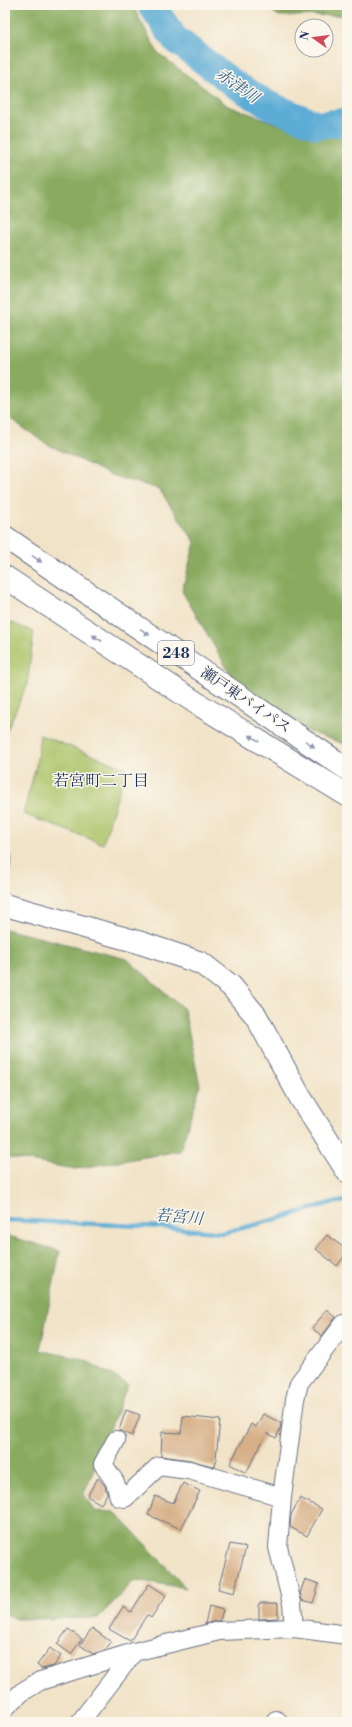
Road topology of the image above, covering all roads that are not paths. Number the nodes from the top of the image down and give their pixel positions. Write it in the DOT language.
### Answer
graph roads {
  1 [pos="5,537"];
  2 [pos="5,578"];
  3 [pos="347,769"];
  4 [pos="347,795"];
  5 [pos="5,905"];
  6 [pos="347,1171"];
  7 [pos="344,1324"];
  8 [pos="116,1440"];
  9 [pos="282,1497"];
  10 [pos="294,1628"];
  11 [pos="347,1635"];
  12 [pos="134,1652"];
  13 [pos="5,1708"];
  14 [pos="80,1722"];
  1 -- 3 [label="main road, 瀬戸東バイパス / 248, one-way"];
  4 -- 2 [label="main road, 瀬戸東バイパス / 248, one-way"];
  5 -- 6 [label="main road"];
  7 -- 9 [label="street"];
  8 -- 9 [label="street"];
  9 -- 10 [label="street"];
  10 -- 11 [label="street"];
  10 -- 12 [label="street"];
  12 -- 13 [label="street"];
  12 -- 14 [label="street"];
}
